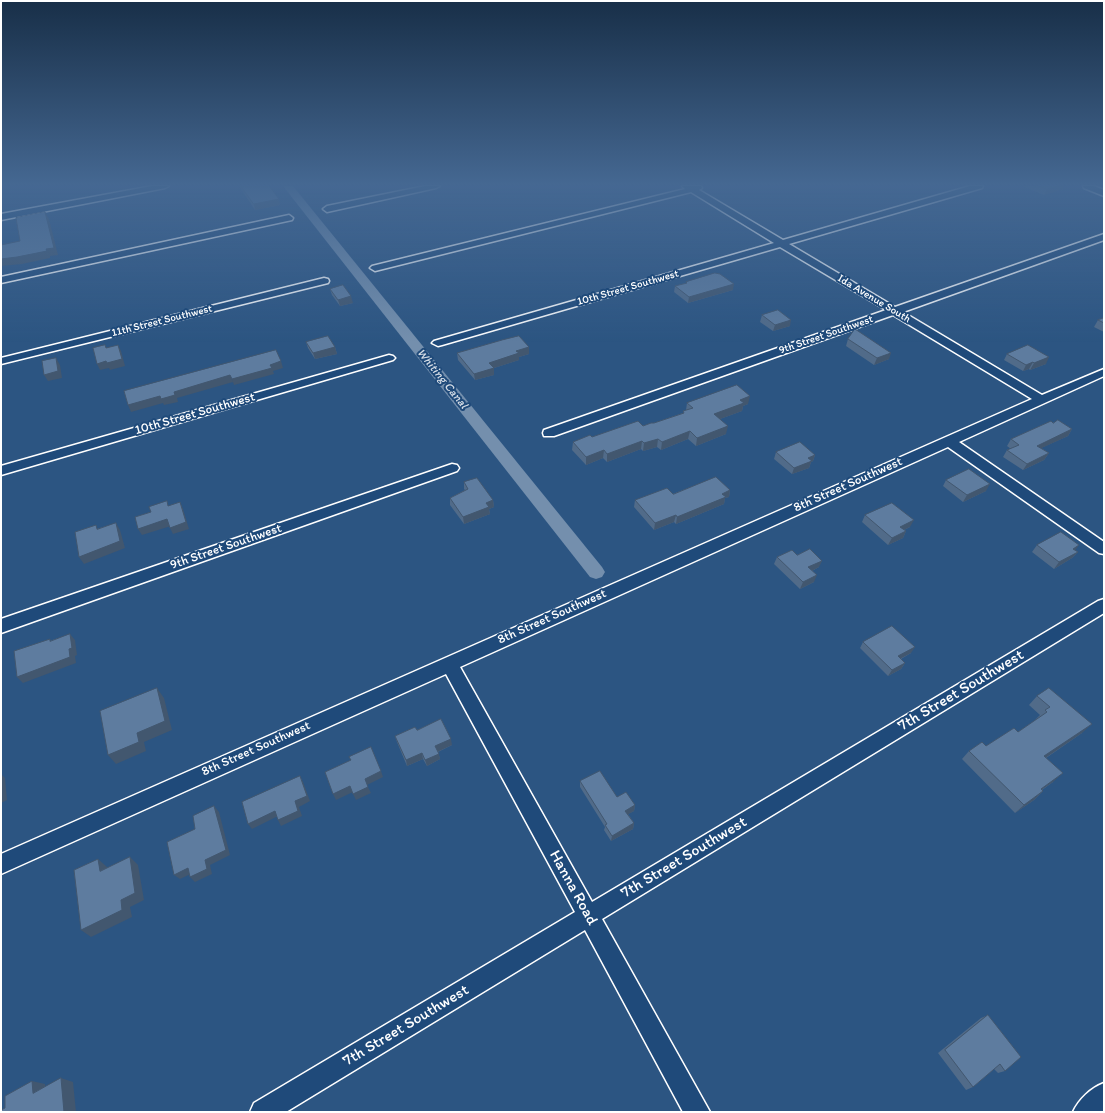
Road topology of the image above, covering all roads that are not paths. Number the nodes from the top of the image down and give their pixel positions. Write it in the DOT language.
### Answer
graph roads {
  1 [pos="196,238"];
  2 [pos="493,238"];
  3 [pos="773,238"];
  4 [pos="799,238"];
  5 [pos="1101,238"];
  6 [pos="782,243"];
  7 [pos="375,268"];
  8 [pos="1,280"];
  9 [pos="324,281"];
  10 [pos="894,311"];
  11 [pos="438,343"];
  12 [pos="389,358"];
  13 [pos="1,361"];
  14 [pos="1104,372"];
  15 [pos="1042,400"];
  16 [pos="549,433"];
  17 [pos="949,441"];
  18 [pos="452,468"];
  19 [pos="1,471"];
  20 [pos="1104,550"];
  21 [pos="1104,605"];
  22 [pos="1,626"];
  23 [pos="449,663"];
  24 [pos="1,864"];
  25 [pos="588,916"];
  26 [pos="1104,1095"];
  27 [pos="263,1112"];
  28 [pos="697,1112"];
  29 [pos="1086,1112"];
  1 -- 8 [label="street"];
  2 -- 7 [label="street"];
  3 -- 6 [label="street, Ida Avenue South"];
  4 -- 6 [label="street, 10th Street Southwest"];
  5 -- 10 [label="street, 9th Street Southwest"];
  6 -- 10 [label="street, Ida Avenue South"];
  6 -- 11 [label="street, 10th Street Southwest"];
  9 -- 13 [label="street, 11th Street Southwest"];
  10 -- 15 [label="street, Ida Avenue South"];
  10 -- 16 [label="street, 9th Street Southwest"];
  12 -- 19 [label="street, 10th Street Southwest"];
  14 -- 15 [label="street, 8th Street Southwest"];
  15 -- 17 [label="street, 8th Street Southwest"];
  17 -- 20 [label="street"];
  17 -- 23 [label="street, 8th Street Southwest"];
  18 -- 22 [label="street, 9th Street Southwest"];
  21 -- 25 [label="street, 7th Street Southwest"];
  23 -- 24 [label="street, 8th Street Southwest"];
  23 -- 25 [label="street, Hanna Road"];
  25 -- 27 [label="street, 7th Street Southwest"];
  25 -- 28 [label="street, Hanna Road"];
  26 -- 29 [label="street"];
}
